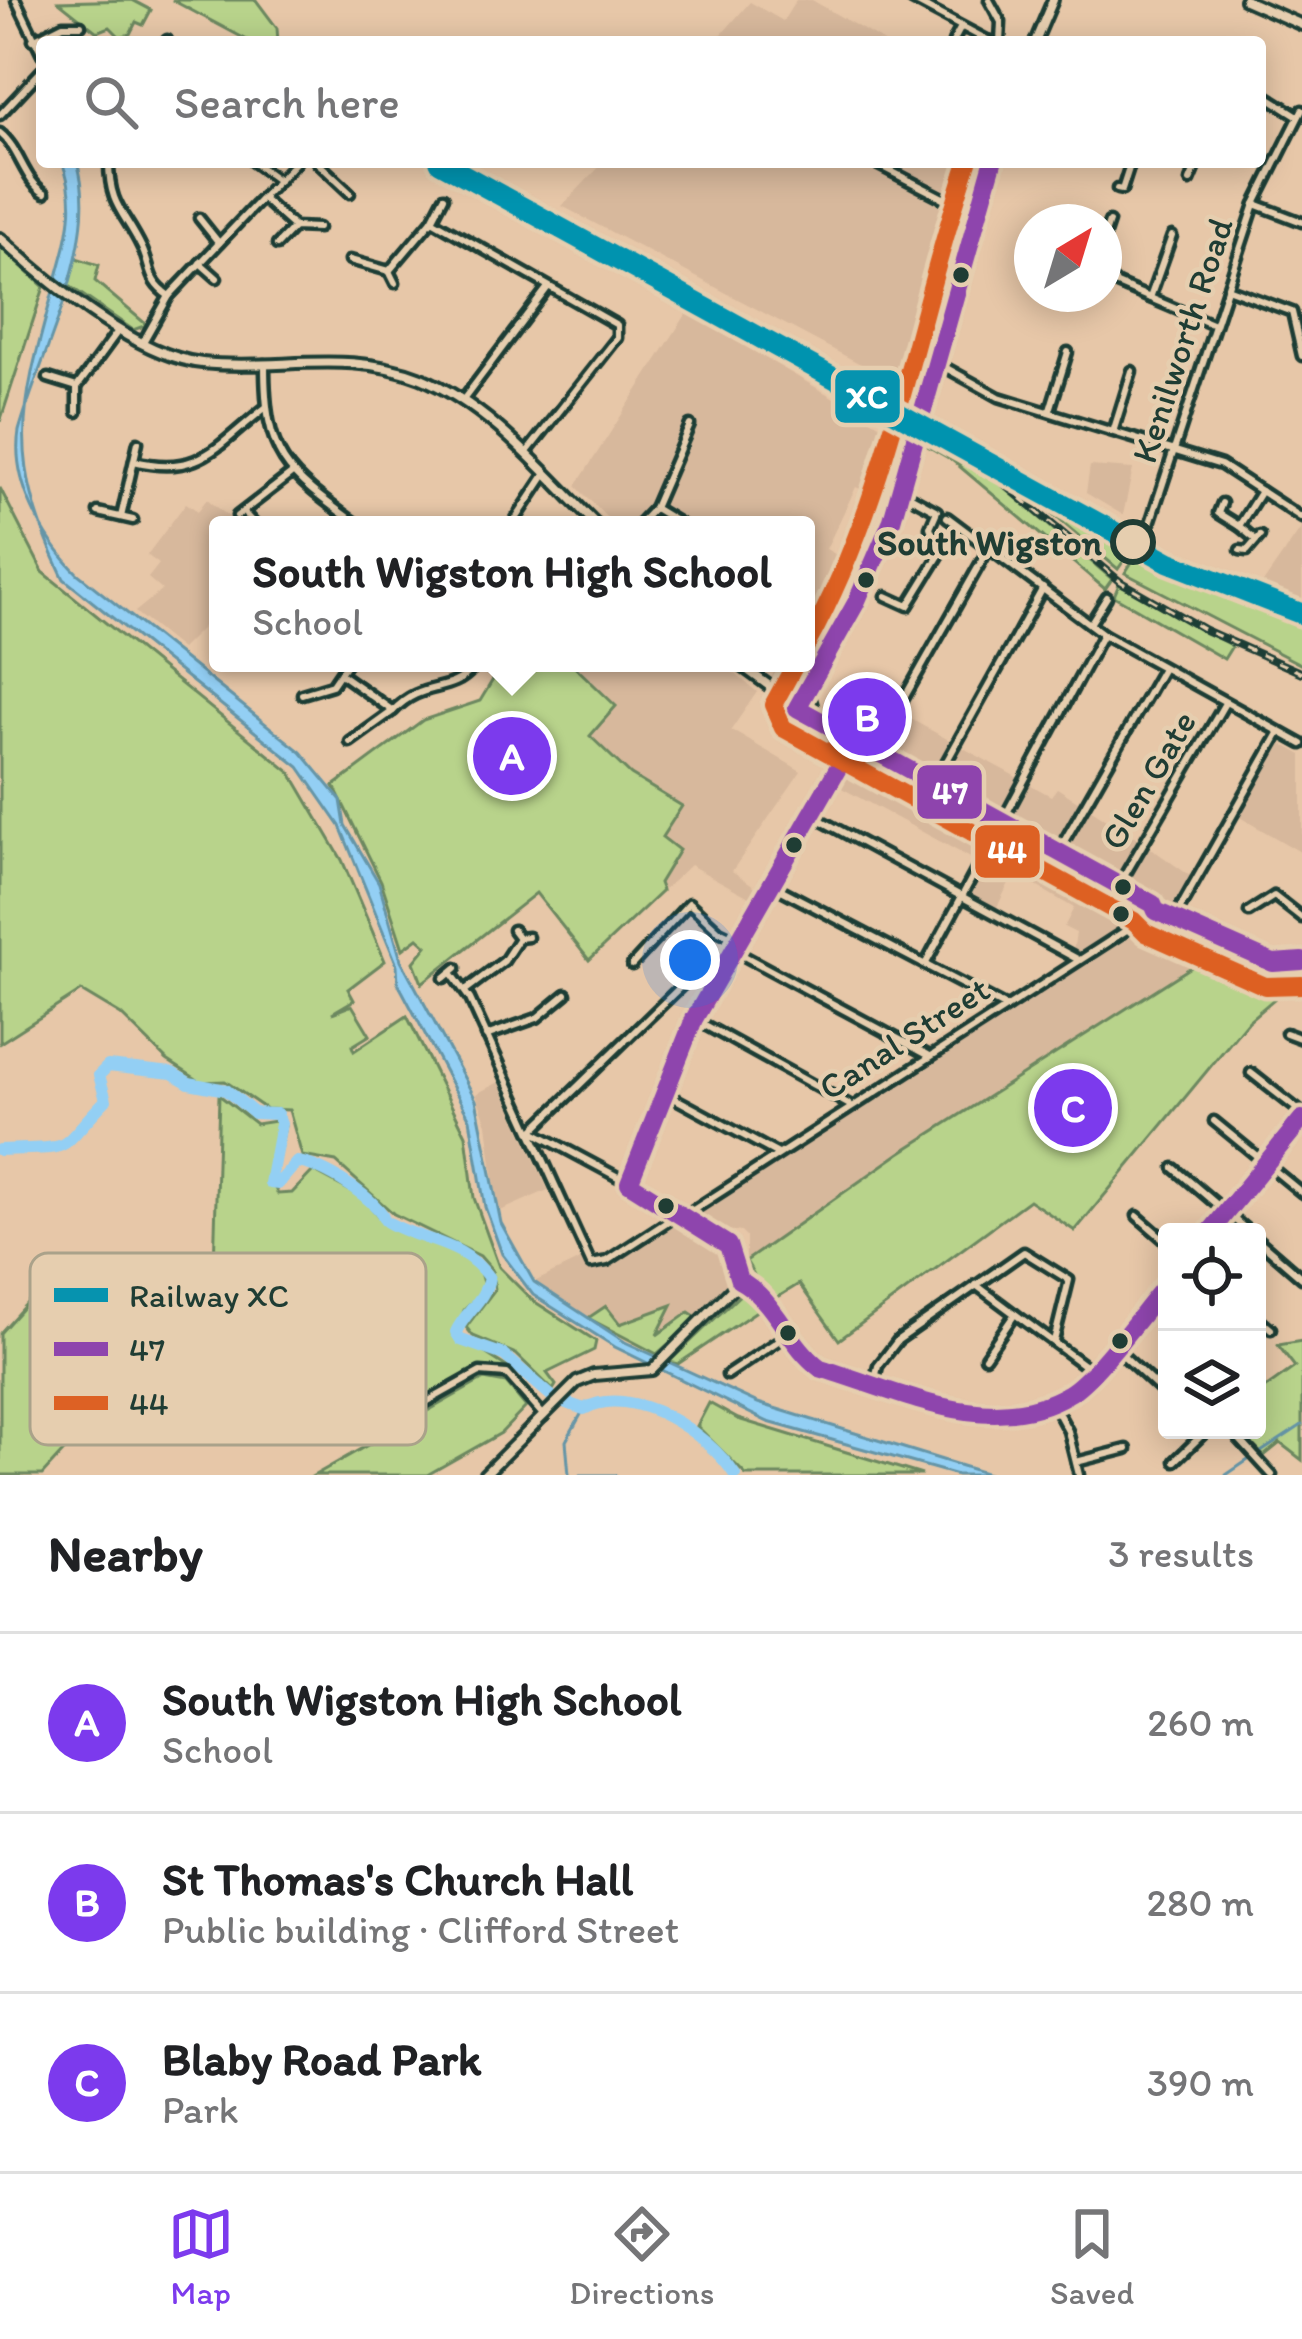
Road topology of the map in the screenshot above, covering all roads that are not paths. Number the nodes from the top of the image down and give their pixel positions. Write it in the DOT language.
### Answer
graph roads {
  1 [pos="16,0"];
  2 [pos="912,0"];
  3 [pos="989,0"];
  4 [pos="1052,0"];
  5 [pos="1245,0"];
  6 [pos="75,21"];
  7 [pos="1302,25"];
  8 [pos="961,27"];
  9 [pos="42,36"];
  10 [pos="956,36"];
  11 [pos="979,36"];
  12 [pos="1002,36"];
  13 [pos="1037,36"];
  14 [pos="36,39"];
  15 [pos="33,40"];
  16 [pos="36,44"];
  17 [pos="36,75"];
  18 [pos="1266,95"];
  19 [pos="1299,112"];
  20 [pos="0,116"];
  21 [pos="0,133"];
  22 [pos="109,168"];
  23 [pos="262,168"];
  24 [pos="291,168"];
  25 [pos="323,168"];
  26 [pos="885,168"];
  27 [pos="991,168"];
  28 [pos="1133,168"];
  29 [pos="1197,168"];
  30 [pos="1195,178"];
  31 [pos="280,181"];
  32 [pos="1117,189"];
  33 [pos="45,193"];
  34 [pos="350,193"];
  35 [pos="444,197"];
  36 [pos="263,199"];
  37 [pos="1255,204"];
  38 [pos="972,213"];
  39 [pos="199,218"];
  40 [pos="432,220"];
  41 [pos="1302,222"];
  42 [pos="294,226"];
  43 [pos="318,228"];
  44 [pos="0,238"];
  45 [pos="1166,241"];
  46 [pos="219,243"];
  47 [pos="278,244"];
  48 [pos="350,260"];
  49 [pos="200,263"];
  50 [pos="389,271"];
  51 [pos="217,278"];
  52 [pos="1122,282"];
  53 [pos="395,283"];
  54 [pos="548,287"];
  55 [pos="1227,288"];
  56 [pos="169,296"];
  57 [pos="1150,298"];
  58 [pos="1214,325"];
  59 [pos="120,328"];
  60 [pos="143,342"];
  61 [pos="1068,352"];
  62 [pos="1302,356"];
  63 [pos="938,363"];
  64 [pos="265,364"];
  65 [pos="1132,371"];
  66 [pos="48,378"];
  67 [pos="76,387"];
  68 [pos="463,400"];
  69 [pos="265,409"];
  70 [pos="1050,410"];
  71 [pos="77,412"];
  72 [pos="690,425"];
  73 [pos="1114,429"];
  74 [pos="138,442"];
  75 [pos="1174,448"];
  76 [pos="524,455"];
  77 [pos="134,460"];
  78 [pos="290,475"];
  79 [pos="545,475"];
  80 [pos="1261,491"];
  81 [pos="902,492"];
  82 [pos="1222,503"];
  83 [pos="654,508"];
  84 [pos="98,512"];
  85 [pos="242,516"];
  86 [pos="346,516"];
  87 [pos="518,516"];
  88 [pos="587,516"];
  89 [pos="646,516"];
  90 [pos="667,516"];
  91 [pos="121,517"];
  92 [pos="947,517"];
  93 [pos="1302,518"];
  94 [pos="133,520"];
  95 [pos="1149,526"];
  96 [pos="1239,526"];
  97 [pos="989,548"];
  98 [pos="1240,550"];
  99 [pos="1043,588"];
  100 [pos="886,596"];
  101 [pos="1107,597"];
  102 [pos="1090,624"];
  103 [pos="1103,634"];
  104 [pos="1162,668"];
  105 [pos="343,672"];
  106 [pos="468,672"];
  107 [pos="750,672"];
  108 [pos="342,675"];
  109 [pos="808,689"];
  110 [pos="302,694"];
  111 [pos="1225,703"];
  112 [pos="797,708"];
  113 [pos="393,712"];
  114 [pos="817,721"];
  115 [pos="1278,735"];
  116 [pos="350,742"];
  117 [pos="853,742"];
  118 [pos="1302,744"];
  119 [pos="873,753"];
  120 [pos="934,784"];
  121 [pos="811,815"];
  122 [pos="999,819"];
  123 [pos="1058,852"];
  124 [pos="769,884"];
  125 [pos="1119,885"];
  126 [pos="960,896"];
  127 [pos="1156,911"];
  128 [pos="1250,912"];
  129 [pos="1175,916"];
  130 [pos="1302,919"];
  131 [pos="513,930"];
  132 [pos="736,939"];
  133 [pos="731,949"];
  134 [pos="1079,960"];
  135 [pos="1302,961"];
  136 [pos="723,963"];
  137 [pos="926,963"];
  138 [pos="632,965"];
  139 [pos="450,973"];
  140 [pos="466,990"];
  141 [pos="566,994"];
  142 [pos="1004,1006"];
  143 [pos="694,1019"];
  144 [pos="1286,1033"];
  145 [pos="486,1036"];
  146 [pos="1302,1040"];
  147 [pos="928,1054"];
  148 [pos="1251,1073"];
  149 [pos="663,1092"];
  150 [pos="849,1105"];
  151 [pos="1302,1116"];
  152 [pos="1214,1121"];
  153 [pos="532,1131"];
  154 [pos="778,1154"];
  155 [pos="1266,1162"];
  156 [pos="1174,1168"];
  157 [pos="629,1183"];
  158 [pos="1302,1193"];
  159 [pos="1226,1212"];
  160 [pos="682,1215"];
  161 [pos="1137,1216"];
  162 [pos="1217,1223"];
  163 [pos="1239,1223"];
  164 [pos="1158,1234"];
  165 [pos="1266,1247"];
  166 [pos="1302,1278"];
  167 [pos="739,1280"];
  168 [pos="976,1285"];
  169 [pos="1158,1296"];
  170 [pos="1150,1306"];
  171 [pos="1158,1313"];
  172 [pos="1015,1314"];
  173 [pos="1266,1325"];
  174 [pos="1271,1329"];
  175 [pos="787,1335"];
  176 [pos="1054,1342"];
  177 [pos="1114,1347"];
  178 [pos="985,1357"];
  179 [pos="1094,1372"];
  180 [pos="727,1375"];
  181 [pos="874,1383"];
  182 [pos="1158,1388"];
  183 [pos="426,1403"];
  184 [pos="1054,1404"];
  185 [pos="544,1416"];
  186 [pos="1198,1439"];
  187 [pos="1239,1439"];
  188 [pos="1127,1449"];
  189 [pos="1175,1461"];
  190 [pos="1076,1462"];
  191 [pos="484,1475"];
  192 [pos="1078,1475"];
  193 [pos="1272,1475"];
  1 -- 15 [label="street"];
  2 -- 8 [label="street"];
  3 -- 12 [label="street"];
  4 -- 13 [label="main road"];
  5 -- 7 [label="main road"];
  6 -- 9 [label="street"];
  8 -- 10 [label="street"];
  8 -- 11 [label="street"];
  14 -- 15 [label="street"];
  15 -- 16 [label="street"];
  17 -- 20 [label="street"];
  18 -- 19 [label="street"];
  19 -- 37 [label="street, Kenilworth Road"];
  21 -- 33 [label="street"];
  22 -- 56 [label="street"];
  23 -- 31 [label="street"];
  24 -- 31 [label="street"];
  25 -- 34 [label="street"];
  26 -- 38 [label="street"];
  27 -- 38 [label="main road"];
  28 -- 32 [label="street"];
  29 -- 30 [label="street"];
  31 -- 36 [label="street"];
  35 -- 40 [label="street"];
  36 -- 42 [label="street"];
  36 -- 46 [label="street"];
  37 -- 41 [label="street"];
  37 -- 55 [label="street, Kenilworth Road"];
  38 -- 63 [label="main road"];
  39 -- 46 [label="street"];
  40 -- 50 [label="street"];
  40 -- 54 [label="street"];
  42 -- 43 [label="street"];
  42 -- 47 [label="street"];
  44 -- 59 [label="main road"];
  45 -- 57 [label="street"];
  46 -- 49 [label="street"];
  48 -- 50 [label="street"];
  49 -- 51 [label="street"];
  49 -- 56 [label="street"];
  50 -- 53 [label="street"];
  52 -- 57 [label="street"];
  54 -- 68 [label="street"];
  54 -- 76 [label="street"];
  55 -- 58 [label="street, Kenilworth Road"];
  55 -- 62 [label="street"];
  56 -- 60 [label="street"];
  57 -- 58 [label="street"];
  58 -- 75 [label="street, Kenilworth Road"];
  59 -- 60 [label="main road"];
  59 -- 67 [label="street"];
  60 -- 64 [label="main road"];
  61 -- 70 [label="street"];
  63 -- 70 [label="street"];
  63 -- 81 [label="main road"];
  64 -- 68 [label="main road"];
  64 -- 69 [label="street"];
  65 -- 73 [label="street"];
  66 -- 67 [label="street"];
  67 -- 71 [label="street"];
  68 -- 76 [label="main road"];
  69 -- 77 [label="street"];
  69 -- 78 [label="street"];
  70 -- 73 [label="street"];
  72 -- 83 [label="street"];
  73 -- 75 [label="street"];
  74 -- 77 [label="street"];
  75 -- 80 [label="street"];
  75 -- 95 [label="street, Kenilworth Road"];
  76 -- 79 [label="main road"];
  77 -- 91 [label="street"];
  78 -- 85 [label="street"];
  78 -- 86 [label="street"];
  79 -- 87 [label="street"];
  79 -- 88 [label="main road"];
  80 -- 93 [label="street"];
  80 -- 96 [label="street"];
  81 -- 100 [label="street"];
  81 -- 109 [label="main road"];
  82 -- 96 [label="street"];
  83 -- 89 [label="street"];
  83 -- 90 [label="street"];
  84 -- 91 [label="street"];
  91 -- 94 [label="street"];
  92 -- 97 [label="street"];
  96 -- 98 [label="street"];
  97 -- 99 [label="street"];
  97 -- 119 [label="street"];
  99 -- 102 [label="street"];
  99 -- 120 [label="street"];
  101 -- 102 [label="street"];
  102 -- 103 [label="street"];
  103 -- 104 [label="street"];
  103 -- 122 [label="street"];
  104 -- 111 [label="street"];
  104 -- 123 [label="street"];
  105 -- 108 [label="street"];
  106 -- 113 [label="street"];
  107 -- 112 [label="main road"];
  108 -- 110 [label="street"];
  108 -- 113 [label="street"];
  109 -- 112 [label="main road"];
  109 -- 114 [label="main road"];
  111 -- 115 [label="street"];
  111 -- 125 [label="street, Glen Gate"];
  112 -- 114 [label="main road"];
  113 -- 116 [label="street"];
  114 -- 117 [label="main road"];
  115 -- 118 [label="street"];
  115 -- 129 [label="street"];
  117 -- 119 [label="main road"];
  117 -- 121 [label="main road"];
  119 -- 120 [label="main road"];
  120 -- 122 [label="main road"];
  121 -- 124 [label="main road"];
  121 -- 126 [label="street"];
  122 -- 123 [label="main road"];
  122 -- 126 [label="street"];
  123 -- 125 [label="main road"];
  124 -- 132 [label="main road"];
  124 -- 137 [label="street"];
  125 -- 127 [label="main road"];
  126 -- 134 [label="street"];
  126 -- 137 [label="street"];
  127 -- 129 [label="main road"];
  127 -- 134 [label="street, Canal Street"];
  128 -- 130 [label="street"];
  129 -- 135 [label="main road"];
  131 -- 140 [label="street"];
  132 -- 133 [label="main road"];
  132 -- 138 [label="street"];
  133 -- 136 [label="main road"];
  133 -- 147 [label="street"];
  134 -- 142 [label="street, Canal Street"];
  136 -- 143 [label="main road"];
  136 -- 153 [label="street"];
  137 -- 142 [label="street"];
  139 -- 140 [label="street"];
  140 -- 145 [label="street"];
  141 -- 145 [label="street"];
  142 -- 147 [label="street, Canal Street"];
  143 -- 149 [label="main road"];
  143 -- 150 [label="street"];
  144 -- 146 [label="street"];
  145 -- 153 [label="street"];
  147 -- 150 [label="street, Canal Street"];
  148 -- 151 [label="street"];
  149 -- 154 [label="street"];
  149 -- 157 [label="main road"];
  150 -- 154 [label="street, Canal Street"];
  151 -- 155 [label="street"];
  152 -- 155 [label="street"];
  153 -- 157 [label="street"];
  153 -- 160 [label="street, Canal Street"];
  154 -- 160 [label="street, Canal Street"];
  155 -- 158 [label="street"];
  155 -- 159 [label="street"];
  156 -- 159 [label="street"];
  157 -- 160 [label="main road"];
  159 -- 162 [label="street"];
  159 -- 163 [label="street"];
  160 -- 167 [label="main road"];
  161 -- 164 [label="street"];
  165 -- 166 [label="street"];
  167 -- 175 [label="street"];
  167 -- 185 [label="main road"];
  168 -- 172 [label="street"];
  168 -- 176 [label="street"];
  168 -- 181 [label="street"];
  169 -- 170 [label="street"];
  170 -- 171 [label="street"];
  170 -- 177 [label="street"];
  172 -- 176 [label="street"];
  172 -- 178 [label="street"];
  173 -- 174 [label="street"];
  175 -- 180 [label="street"];
  175 -- 181 [label="street"];
  176 -- 179 [label="street"];
  177 -- 179 [label="street"];
  177 -- 182 [label="street"];
  179 -- 184 [label="street"];
  181 -- 184 [label="street"];
  183 -- 185 [label="street"];
  184 -- 190 [label="street"];
  185 -- 191 [label="main road"];
  186 -- 189 [label="street"];
  187 -- 193 [label="street"];
  188 -- 190 [label="street"];
  190 -- 192 [label="street"];
}
